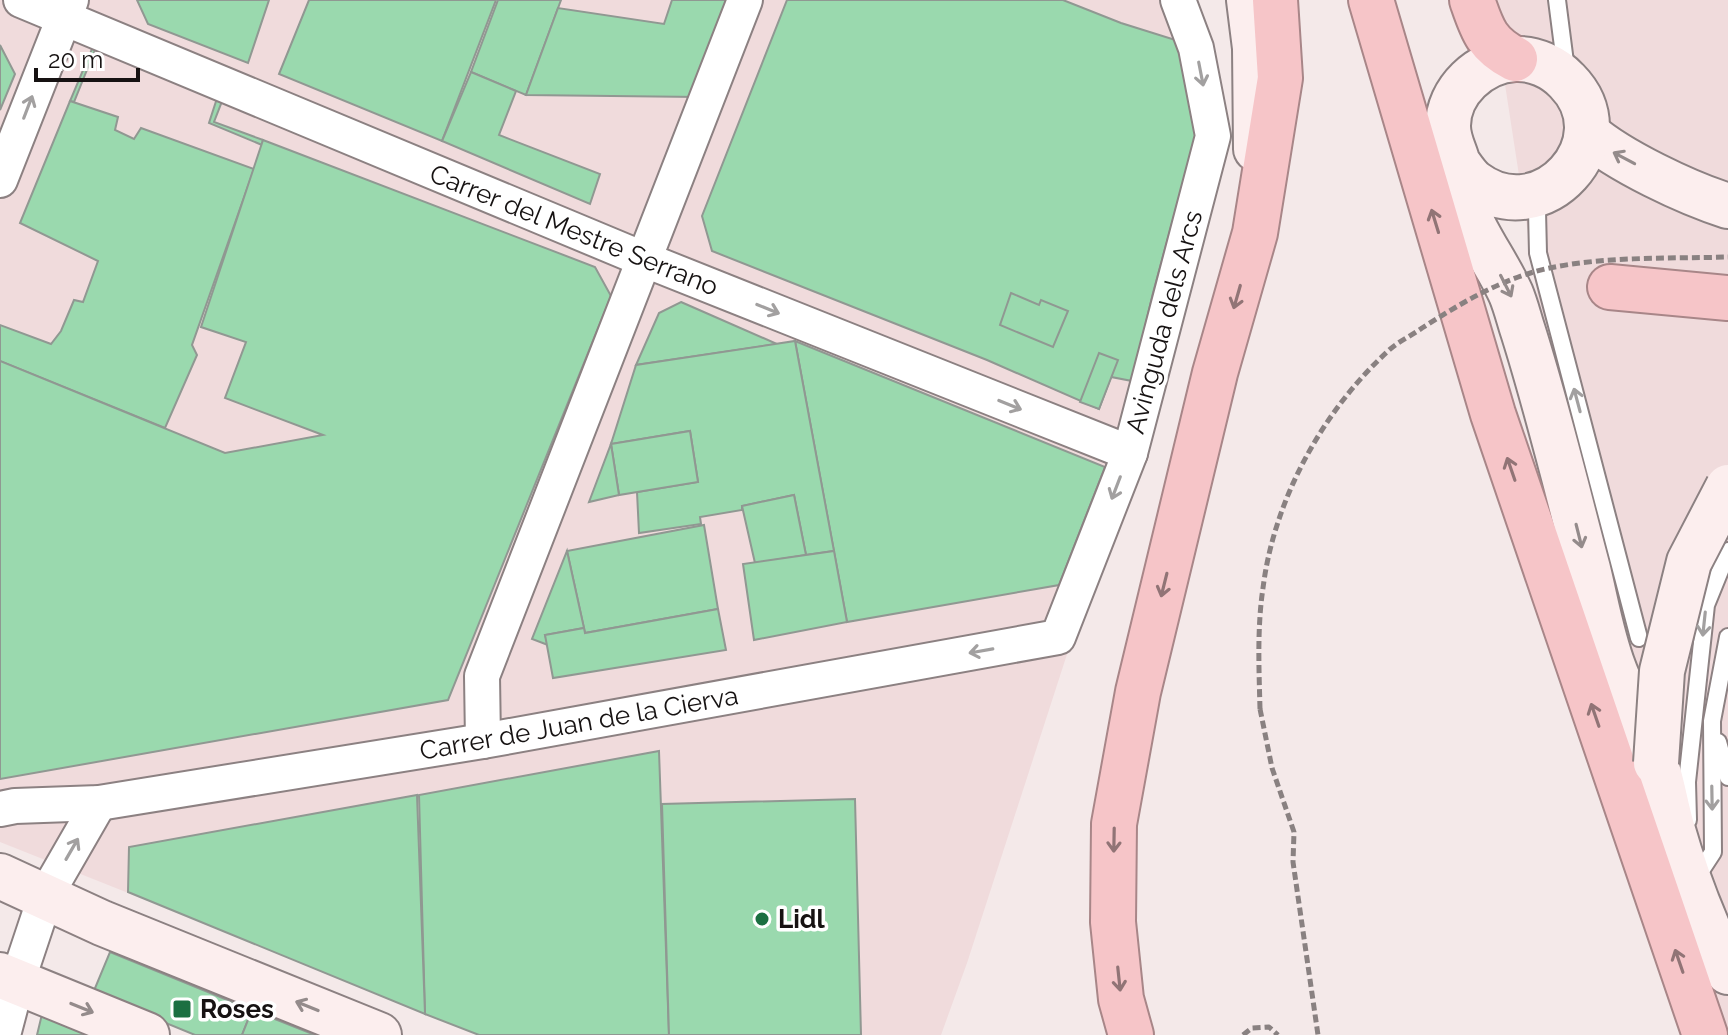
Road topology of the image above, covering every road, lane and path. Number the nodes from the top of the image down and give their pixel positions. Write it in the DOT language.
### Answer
graph roads {
  1 [pos="21,0"];
  2 [pos="745,0"];
  3 [pos="1178,0"];
  4 [pos="1249,0"];
  5 [pos="1275,0"];
  6 [pos="1371,0"];
  7 [pos="1472,0"];
  8 [pos="1557,0"];
  9 [pos="67,9"];
  10 [pos="1558,26"];
  11 [pos="1539,67"];
  12 [pos="1587,133"];
  13 [pos="1458,163"];
  14 [pos="1664,179"];
  15 [pos="0,180"];
  16 [pos="1728,190"];
  17 [pos="1541,193"];
  18 [pos="1728,206"];
  19 [pos="1255,233"];
  20 [pos="1728,257"];
  21 [pos="643,259"];
  22 [pos="1728,279"];
  23 [pos="1728,298"];
  24 [pos="1130,453"];
  25 [pos="1728,487"];
  26 [pos="1728,551"];
  27 [pos="1058,637"];
  28 [pos="1728,637"];
  29 [pos="1639,638"];
  30 [pos="1712,721"];
  31 [pos="483,741"];
  32 [pos="1656,763"];
  33 [pos="1728,777"];
  34 [pos="99,803"];
  35 [pos="0,809"];
  36 [pos="0,876"];
  37 [pos="1690,886"];
  38 [pos="46,895"];
  39 [pos="1728,972"];
  40 [pos="8,978"];
  41 [pos="3,1035"];
  42 [pos="147,1035"];
  43 [pos="379,1035"];
  44 [pos="1131,1035"];
  45 [pos="1243,1035"];
  46 [pos="1278,1035"];
  47 [pos="1318,1035"];
  48 [pos="1705,1035"];
  1 -- 9 [label="street, Carrer del Mestre Serrano"];
  2 -- 21 [label="street"];
  3 -- 24 [label="street, Avinguda dels Arcs, one-way"];
  4 -- 19 [label="street"];
  5 -- 19 [label="highway"];
  48 -- 6 [label="highway, one-way"];
  7 -- 11 [label="highway"];
  8 -- 10 [label="lane"];
  15 -- 9 [label="street, one-way"];
  9 -- 21 [label="street, Carrer del Mestre Serrano"];
  10 -- 11 [label="lane"];
  10 -- 11 [label="lane"];
  11 -- 12 [label="street"];
  11 -- 13 [label="street"];
  14 -- 12 [label="street, one-way"];
  12 -- 17 [label="street"];
  13 -- 17 [label="street"];
  13 -- 32 [label="street, one-way"];
  14 -- 16 [label="street"];
  14 -- 18 [label="street"];
  29 -- 17 [label="lane, one-way"];
  19 -- 44 [label="highway, one-way"];
  20 -- 47 [label="path, bridge"];
  21 -- 24 [label="street, Carrer del Mestre Serrano, one-way"];
  21 -- 31 [label="street"];
  22 -- 23 [label="highway"];
  24 -- 27 [label="street, Avinguda dels Arcs, one-way"];
  25 -- 32 [label="street, bridge"];
  26 -- 37 [label="lane, one-way"];
  27 -- 31 [label="street, Carrer de Juan de la Cierva, one-way"];
  28 -- 30 [label="lane"];
  30 -- 33 [label="lane"];
  30 -- 37 [label="lane, one-way"];
  31 -- 34 [label="street, Carrer de Juan de la Cierva"];
  32 -- 37 [label="street"];
  34 -- 35 [label="street, Carrer de Juan de la Cierva"];
  38 -- 34 [label="street, one-way"];
  36 -- 38 [label="street"];
  37 -- 39 [label="street"];
  38 -- 40 [label="street"];
  43 -- 38 [label="street, one-way"];
  40 -- 41 [label="street"];
  40 -- 42 [label="street, one-way"];
  45 -- 46 [label="path"];
}
